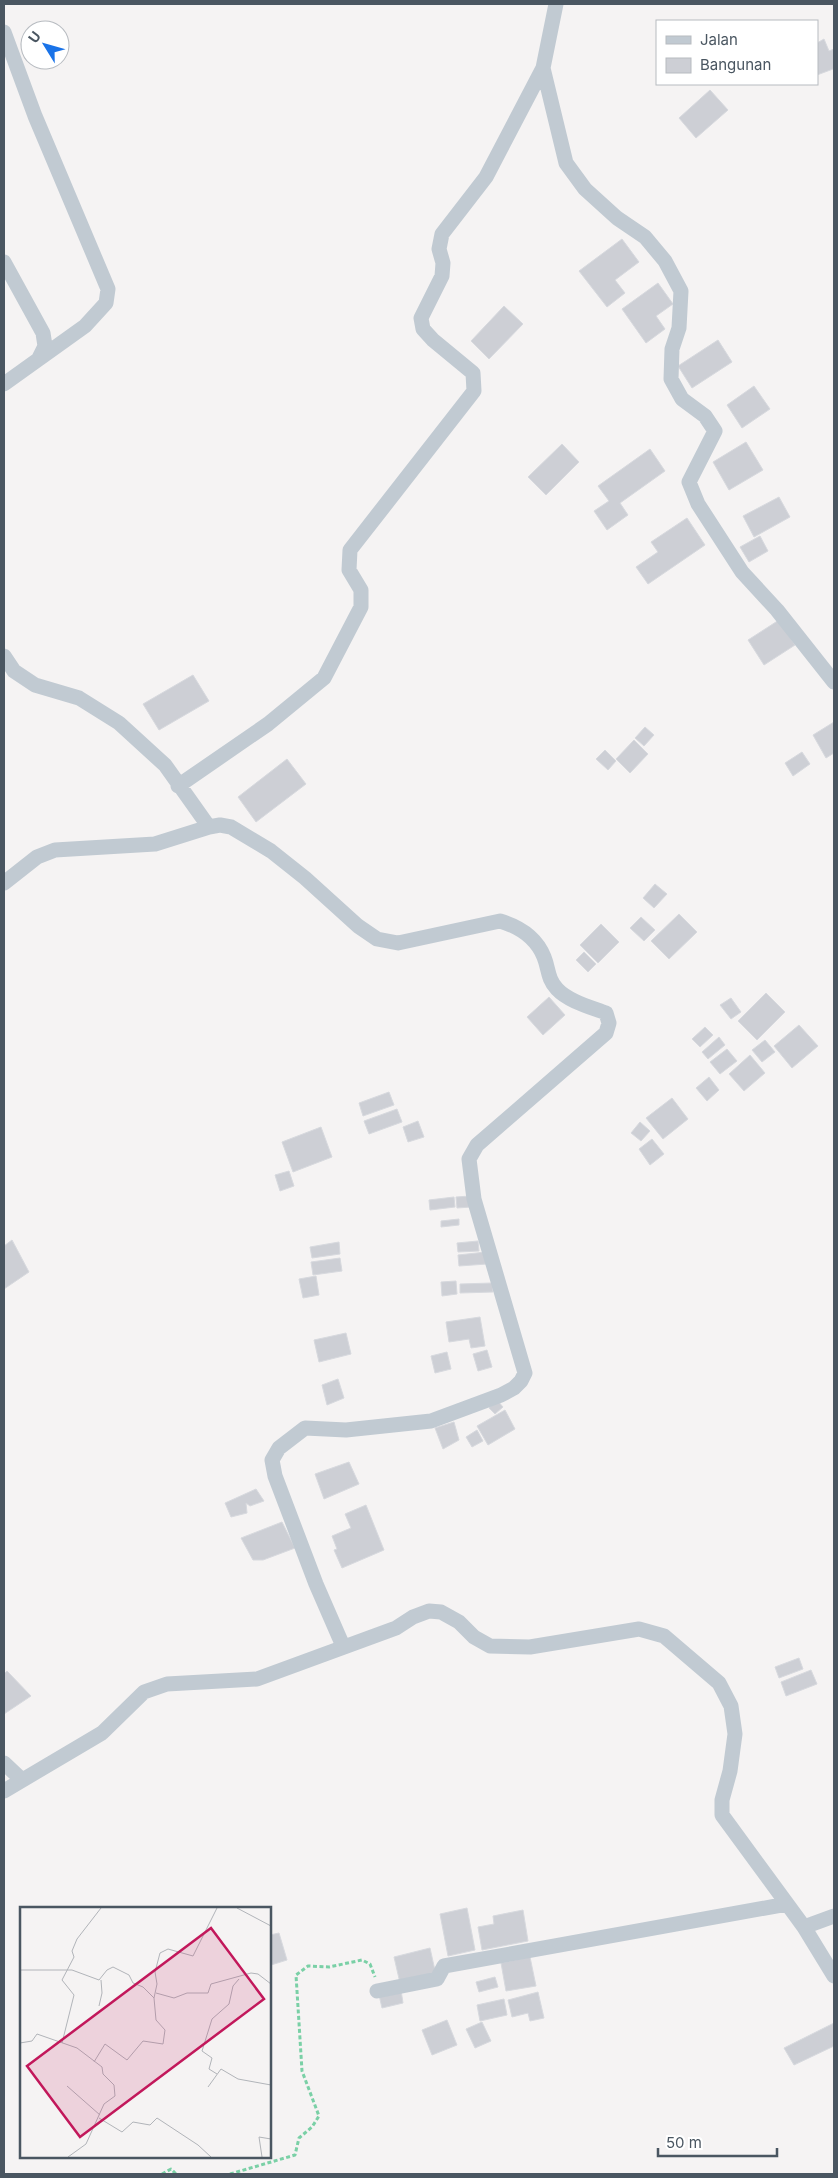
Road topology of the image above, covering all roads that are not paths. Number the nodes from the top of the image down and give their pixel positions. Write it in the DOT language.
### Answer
graph roads {
  1 [pos="556,4"];
  2 [pos="4,32"];
  3 [pos="543,68"];
  4 [pos="4,262"];
  5 [pos="39,358"];
  6 [pos="4,384"];
  7 [pos="4,656"];
  8 [pos="834,682"];
  9 [pos="178,786"];
  10 [pos="209,827"];
  11 [pos="4,883"];
  12 [pos="343,1646"];
  13 [pos="4,1763"];
  14 [pos="22,1780"];
  15 [pos="4,1791"];
  16 [pos="787,1904"];
  17 [pos="834,1916"];
  18 [pos="804,1927"];
  19 [pos="834,1976"];
  20 [pos="377,1991"];
  1 -- 3 [label="street"];
  2 -- 5 [label="street"];
  3 -- 8 [label="street"];
  3 -- 9 [label="street"];
  4 -- 5 [label="street"];
  5 -- 6 [label="street"];
  7 -- 9 [label="street"];
  9 -- 10 [label="street"];
  10 -- 11 [label="street"];
  10 -- 12 [label="street"];
  12 -- 14 [label="street"];
  12 -- 16 [label="street"];
  13 -- 14 [label="street"];
  14 -- 15 [label="street"];
  16 -- 18 [label="street"];
  16 -- 20 [label="street"];
  17 -- 18 [label="street"];
  18 -- 19 [label="street"];
}
